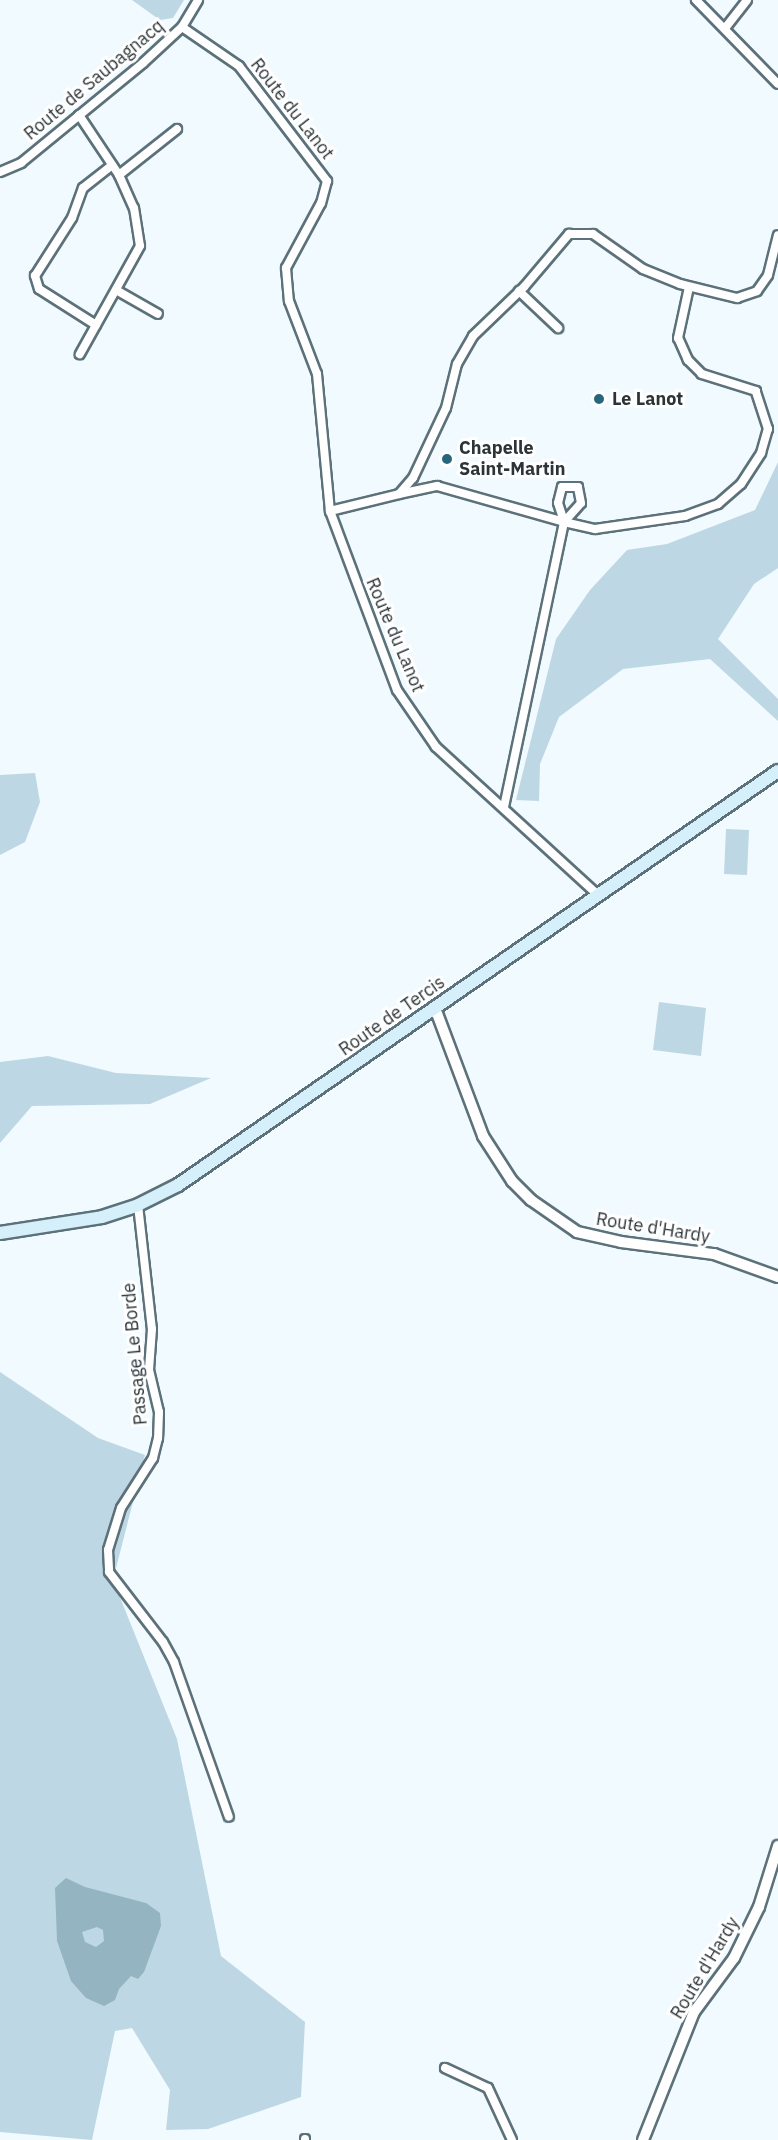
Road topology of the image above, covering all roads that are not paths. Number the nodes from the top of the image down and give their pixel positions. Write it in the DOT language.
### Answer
graph roads {
  1 [pos="198,0"];
  2 [pos="696,0"];
  3 [pos="747,0"];
  4 [pos="182,27"];
  5 [pos="726,27"];
  6 [pos="778,84"];
  7 [pos="79,115"];
  8 [pos="177,129"];
  9 [pos="112,165"];
  10 [pos="0,172"];
  11 [pos="119,175"];
  12 [pos="778,235"];
  13 [pos="689,286"];
  14 [pos="116,290"];
  15 [pos="519,291"];
  16 [pos="158,314"];
  17 [pos="96,325"];
  18 [pos="558,328"];
  19 [pos="80,354"];
  20 [pos="399,494"];
  21 [pos="330,511"];
  22 [pos="564,522"];
  23 [pos="778,771"];
  24 [pos="504,807"];
  25 [pos="599,897"];
  26 [pos="435,1008"];
  27 [pos="138,1205"];
  28 [pos="0,1233"];
  29 [pos="778,1277"];
  30 [pos="228,1817"];
  31 [pos="778,1846"];
  32 [pos="446,2068"];
  33 [pos="512,2140"];
  34 [pos="643,2140"];
  1 -- 4 [label="street, Route de Saubagnacq"];
  2 -- 5 [label="street"];
  3 -- 5 [label="street"];
  4 -- 7 [label="street, Route de Saubagnacq"];
  4 -- 21 [label="street, Route du Lanot"];
  5 -- 6 [label="street"];
  7 -- 9 [label="street"];
  7 -- 10 [label="street, Route de Saubagnacq"];
  8 -- 11 [label="street"];
  9 -- 11 [label="street"];
  9 -- 17 [label="street"];
  11 -- 14 [label="street"];
  12 -- 13 [label="street"];
  13 -- 15 [label="street"];
  13 -- 22 [label="street"];
  14 -- 16 [label="street"];
  14 -- 17 [label="street"];
  15 -- 18 [label="street"];
  15 -- 20 [label="street"];
  17 -- 19 [label="street"];
  20 -- 21 [label="street"];
  20 -- 22 [label="street"];
  21 -- 24 [label="street, Route du Lanot"];
  22 -- 24 [label="street"];
  23 -- 25 [label="main road, Route de Tercis"];
  24 -- 25 [label="street, Route du Lanot"];
  25 -- 26 [label="main road, Route de Tercis"];
  26 -- 27 [label="main road, Route de Tercis"];
  26 -- 29 [label="street, Route d'Hardy"];
  27 -- 28 [label="main road, Route de Tercis"];
  27 -- 30 [label="street, Passage Le Borde"];
  31 -- 34 [label="street, Route d'Hardy"];
  32 -- 33 [label="street"];
}
